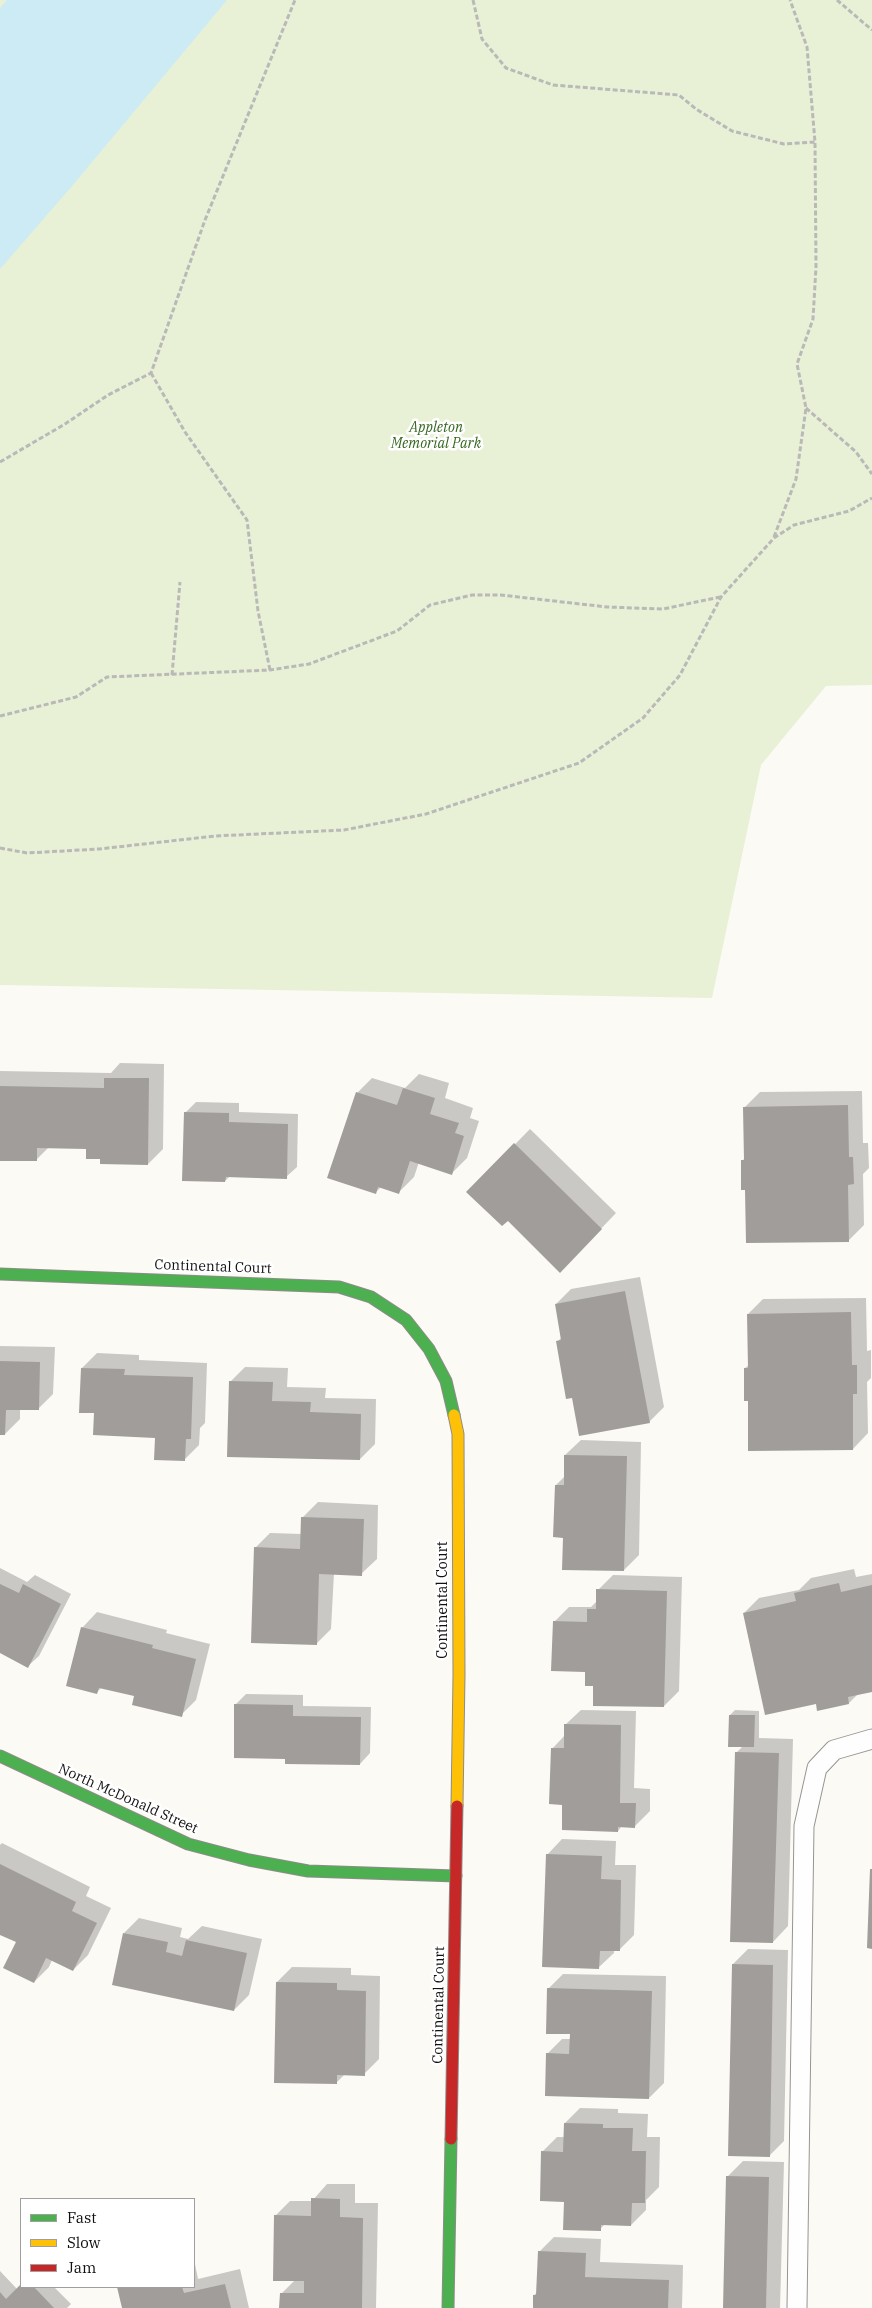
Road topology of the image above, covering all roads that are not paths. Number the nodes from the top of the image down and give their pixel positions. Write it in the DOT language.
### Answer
graph roads {
  1 [pos="0,1274"];
  2 [pos="872,1740"];
  3 [pos="0,1756"];
  4 [pos="456,1876"];
  5 [pos="448,2308"];
  6 [pos="797,2308"];
  1 -- 4 [label="street, Continental Court"];
  2 -- 6 [label="lane"];
  3 -- 4 [label="street, North McDonald Street"];
  4 -- 5 [label="street, Continental Court"];
}
